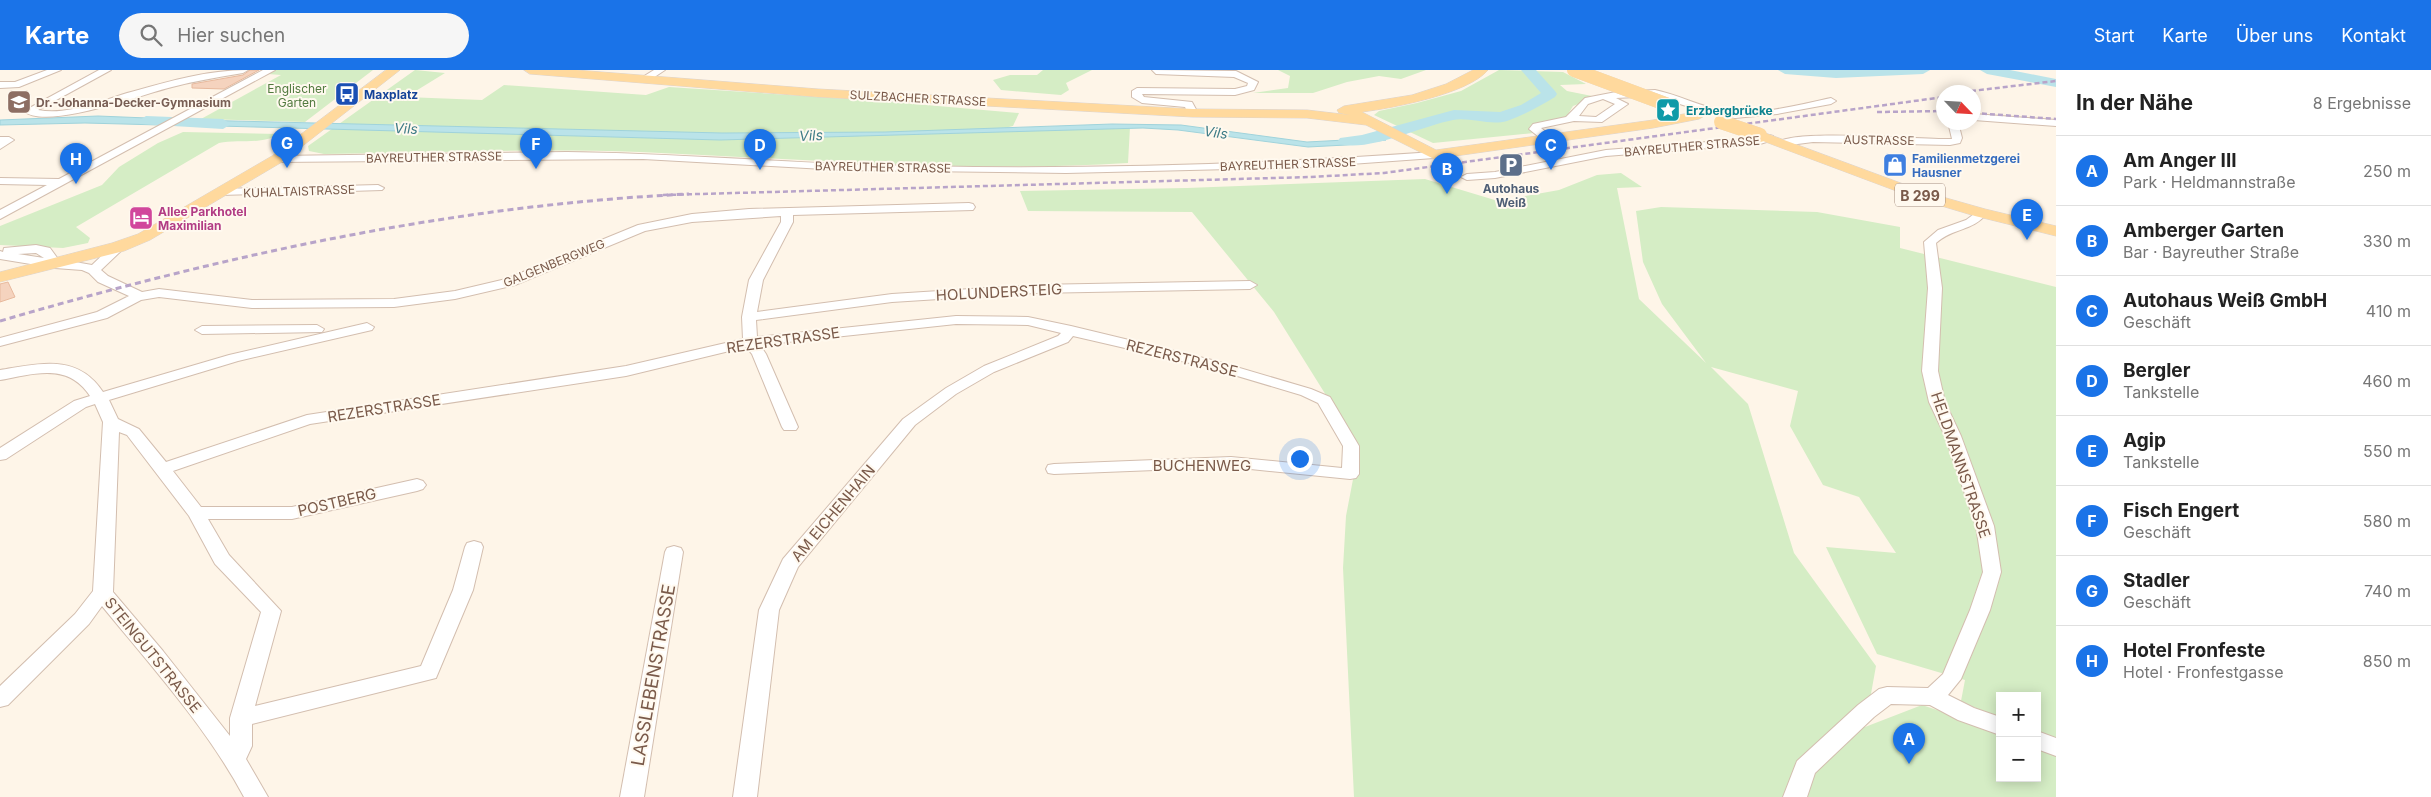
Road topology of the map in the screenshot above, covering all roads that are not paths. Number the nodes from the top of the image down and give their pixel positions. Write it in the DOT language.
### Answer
graph roads {
  1 [pos="106,70"];
  2 [pos="244,70"];
  3 [pos="270,70"];
  4 [pos="394,70"];
  5 [pos="530,70"];
  6 [pos="660,70"];
  7 [pos="1482,70"];
  8 [pos="1574,70"];
  9 [pos="30,71"];
  10 [pos="53,71"];
  11 [pos="563,71"];
  12 [pos="1156,71"];
  13 [pos="644,80"];
  14 [pos="0,86"];
  15 [pos="1604,96"];
  16 [pos="1831,101"];
  17 [pos="1193,114"];
  18 [pos="1699,115"];
  19 [pos="1357,116"];
  20 [pos="1572,118"];
  21 [pos="1981,118"];
  22 [pos="2056,123"];
  23 [pos="1955,130"];
  24 [pos="1548,138"];
  25 [pos="1771,139"];
  26 [pos="0,140"];
  27 [pos="1410,143"];
  28 [pos="0,146"];
  29 [pos="1489,147"];
  30 [pos="1434,155"];
  31 [pos="277,159"];
  32 [pos="1467,177"];
  33 [pos="0,181"];
  34 [pos="64,182"];
  35 [pos="378,188"];
  36 [pos="220,192"];
  37 [pos="970,207"];
  38 [pos="787,212"];
  39 [pos="1980,213"];
  40 [pos="0,214"];
  41 [pos="2056,231"];
  42 [pos="118,247"];
  43 [pos="0,254"];
  44 [pos="54,263"];
  45 [pos="94,270"];
  46 [pos="0,277"];
  47 [pos="1250,286"];
  48 [pos="137,297"];
  49 [pos="749,317"];
  50 [pos="367,327"];
  51 [pos="317,328"];
  52 [pos="202,330"];
  53 [pos="260,330"];
  54 [pos="1071,330"];
  55 [pos="0,342"];
  56 [pos="750,342"];
  57 [pos="237,357"];
  58 [pos="0,375"];
  59 [pos="102,397"];
  60 [pos="111,422"];
  61 [pos="790,427"];
  62 [pos="0,455"];
  63 [pos="1054,468"];
  64 [pos="163,469"];
  65 [pos="1350,474"];
  66 [pos="417,485"];
  67 [pos="196,512"];
  68 [pos="474,547"];
  69 [pos="674,552"];
  70 [pos="103,594"];
  71 [pos="1933,697"];
  72 [pos="0,699"];
  73 [pos="241,718"];
  74 [pos="1996,725"];
  75 [pos="2041,741"];
  76 [pos="2056,747"];
  77 [pos="235,759"];
  78 [pos="256,797"];
  79 [pos="632,797"];
  80 [pos="745,797"];
  81 [pos="1795,797"];
  1 -- 2 [label="street"];
  3 -- 34 [label="street"];
  4 -- 31 [label="main road"];
  5 -- 11 [label="main road, SULZBACHER STRASSE"];
  6 -- 13 [label="street"];
  7 -- 19 [label="main road, SULZBACHER STRASSE"];
  8 -- 18 [label="main road, B 299, bridge"];
  9 -- 10 [label="street"];
  10 -- 14 [label="street"];
  11 -- 13 [label="main road, SULZBACHER STRASSE"];
  12 -- 17 [label="street"];
  13 -- 17 [label="main road, SULZBACHER STRASSE"];
  15 -- 16 [label="street"];
  15 -- 20 [label="street"];
  15 -- 20 [label="street"];
  17 -- 19 [label="main road, SULZBACHER STRASSE"];
  18 -- 24 [label="main road, BAYREUTHER STRASSE"];
  18 -- 25 [label="main road, BAYREUTHER STRASSE / B 299, bridge"];
  19 -- 27 [label="main road"];
  20 -- 24 [label="street"];
  21 -- 22 [label="street"];
  23 -- 25 [label="street, AUSTRASSE"];
  24 -- 29 [label="main road, BAYREUTHER STRASSE"];
  25 -- 32 [label="street, BAYREUTHER STRASSE"];
  25 -- 39 [label="main road, BAYREUTHER STRASSE / B 299"];
  26 -- 28 [label="street"];
  27 -- 29 [label="main road, BAYREUTHER STRASSE"];
  27 -- 30 [label="main road"];
  29 -- 30 [label="main road, BAYREUTHER STRASSE"];
  30 -- 31 [label="street, BAYREUTHER STRASSE"];
  31 -- 36 [label="main road"];
  33 -- 34 [label="street"];
  34 -- 40 [label="street"];
  35 -- 36 [label="street, KUHALTAISTRASSE"];
  36 -- 42 [label="main road"];
  37 -- 38 [label="street, GALGENBERGWEG"];
  38 -- 48 [label="street, GALGENBERGWEG"];
  38 -- 49 [label="street"];
  39 -- 41 [label="main road, BAYREUTHER STRASSE / B 299"];
  39 -- 71 [label="street, HELDMANNSTRASSE"];
  42 -- 44 [label="main road"];
  42 -- 45 [label="street"];
  43 -- 44 [label="street"];
  44 -- 45 [label="street"];
  44 -- 46 [label="main road"];
  45 -- 48 [label="street"];
  47 -- 49 [label="street, HOLUNDERSTEIG"];
  48 -- 55 [label="street"];
  49 -- 56 [label="street"];
  50 -- 57 [label="street"];
  51 -- 53 [label="street"];
  52 -- 53 [label="street"];
  53 -- 57 [label="street"];
  54 -- 56 [label="street, REZERSTRASSE"];
  54 -- 65 [label="street, REZERSTRASSE"];
  54 -- 80 [label="street, AM EICHENHAIN"];
  56 -- 61 [label="street"];
  56 -- 64 [label="street, REZERSTRASSE"];
  57 -- 59 [label="street"];
  58 -- 59 [label="street, STEINGUTSTRASSE"];
  59 -- 60 [label="street, STEINGUTSTRASSE"];
  59 -- 62 [label="street"];
  60 -- 64 [label="street"];
  60 -- 70 [label="street, STEINGUTSTRASSE"];
  63 -- 65 [label="street, BUCHENWEG"];
  64 -- 67 [label="street"];
  66 -- 67 [label="street, POSTBERG"];
  67 -- 73 [label="street"];
  68 -- 73 [label="street"];
  69 -- 79 [label="street, LASSLEBENSTRASSE"];
  70 -- 72 [label="street"];
  70 -- 77 [label="street, STEINGUTSTRASSE"];
  71 -- 74 [label="street"];
  71 -- 81 [label="street"];
  73 -- 77 [label="street"];
  75 -- 76 [label="street"];
  77 -- 78 [label="street, STEINGUTSTRASSE"];
}
